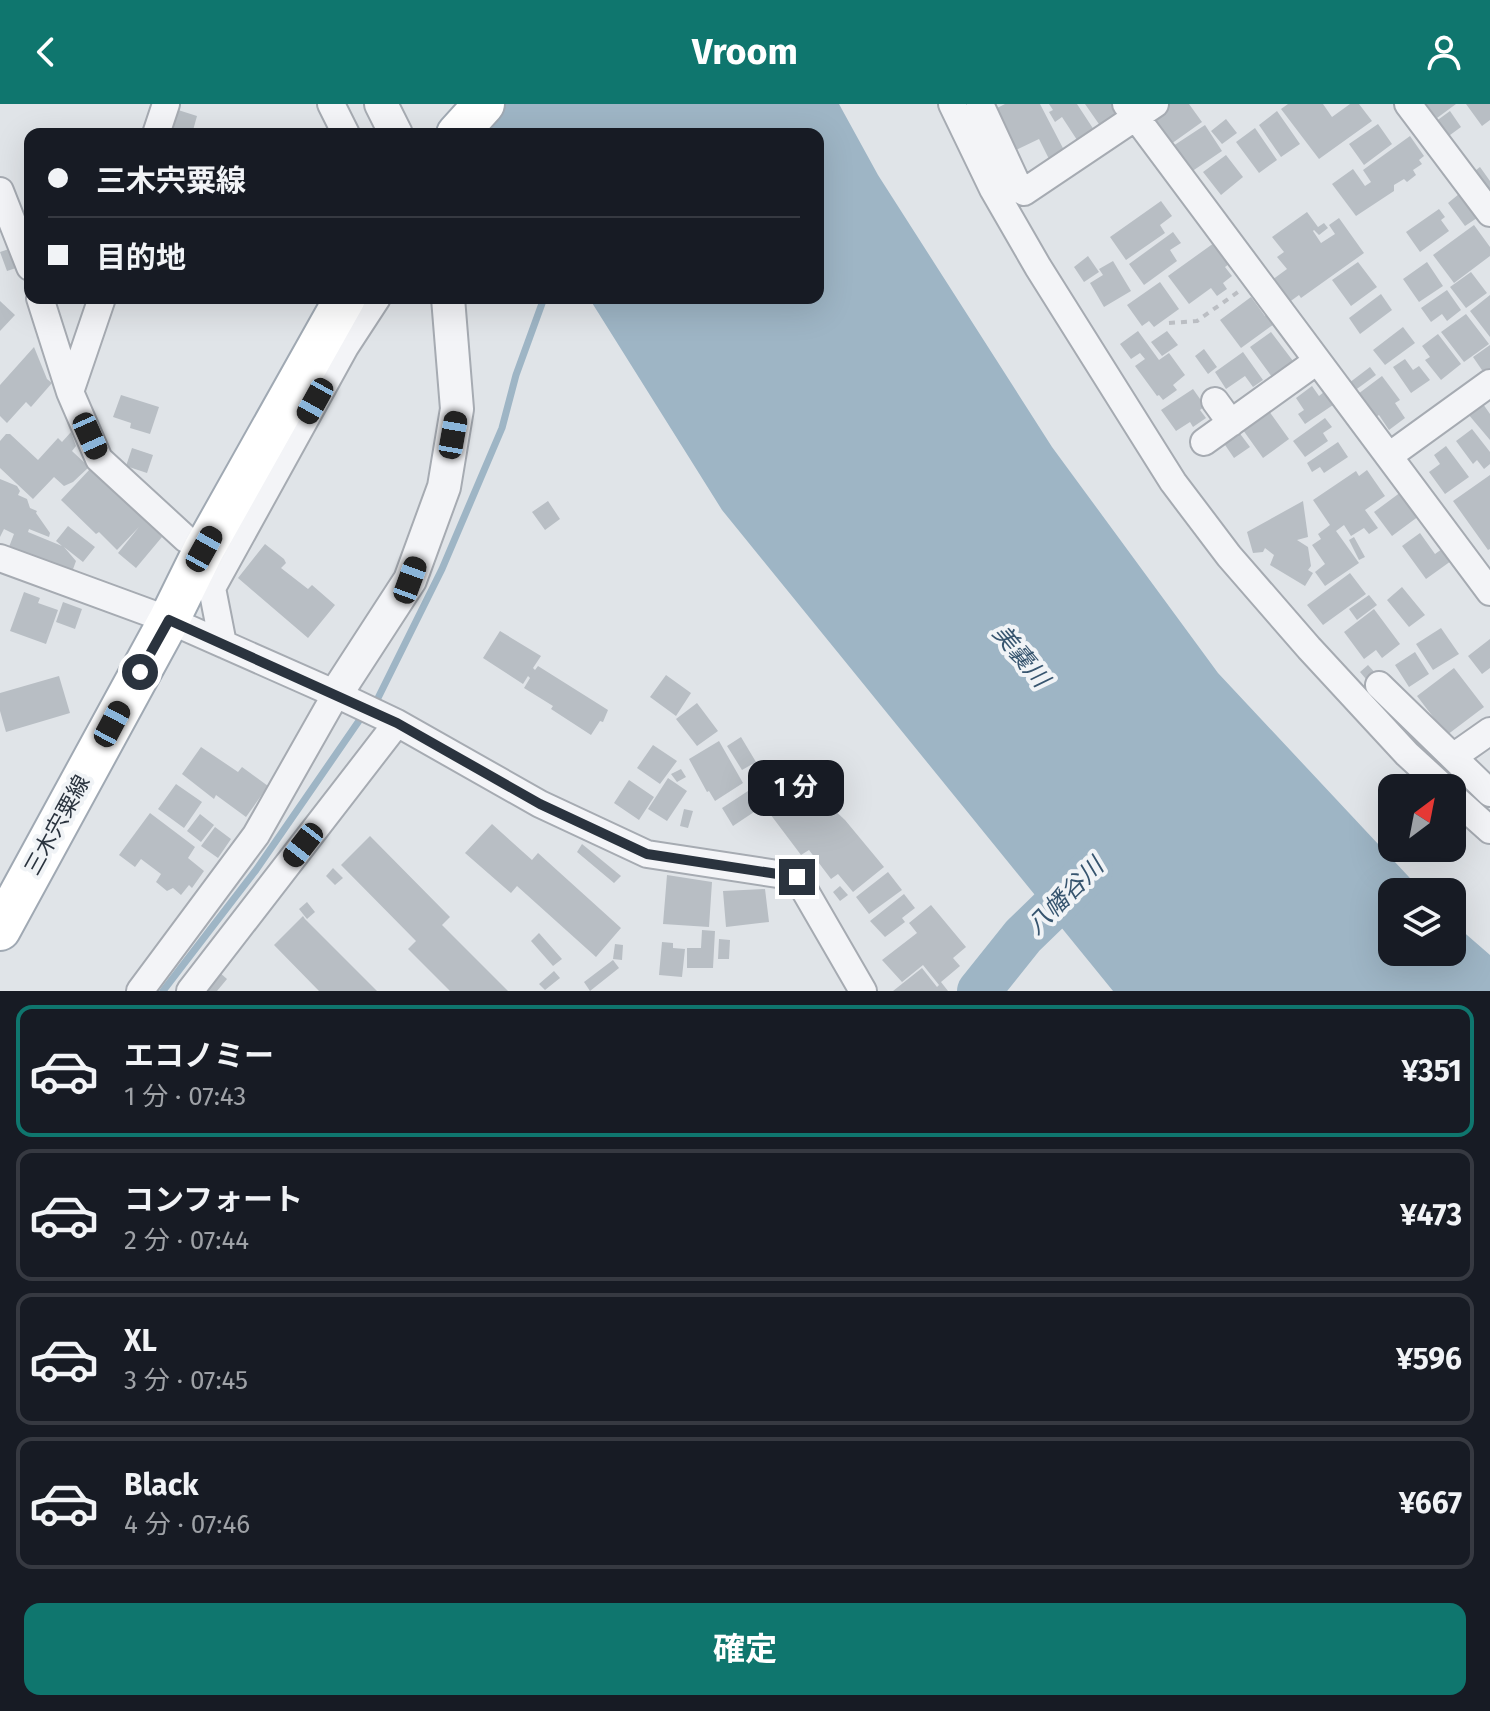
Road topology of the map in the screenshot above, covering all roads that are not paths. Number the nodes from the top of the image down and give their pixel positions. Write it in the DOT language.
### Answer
graph roads {
  1 [pos="166,104"];
  2 [pos="331,104"];
  3 [pos="381,104"];
  4 [pos="484,104"];
  5 [pos="952,104"];
  6 [pos="980,104"];
  7 [pos="1408,104"];
  8 [pos="1139,109"];
  9 [pos="158,128"];
  10 [pos="343,128"];
  11 [pos="393,128"];
  12 [pos="462,128"];
  13 [pos="0,191"];
  14 [pos="1490,213"];
  15 [pos="24,252"];
  16 [pos="42,304"];
  17 [pos="100,304"];
  18 [pos="342,304"];
  19 [pos="373,304"];
  20 [pos="448,304"];
  21 [pos="1317,361"];
  22 [pos="1490,383"];
  23 [pos="70,392"];
  24 [pos="1215,401"];
  25 [pos="1231,423"];
  26 [pos="1204,442"];
  27 [pos="1389,456"];
  28 [pos="204,549"];
  29 [pos="0,558"];
  30 [pos="1490,592"];
  31 [pos="169,620"];
  32 [pos="223,644"];
  33 [pos="1379,685"];
  34 [pos="346,698"];
  35 [pos="394,721"];
  36 [pos="1490,731"];
  37 [pos="1453,757"];
  38 [pos="1429,774"];
  39 [pos="1490,793"];
  40 [pos="1466,809"];
  41 [pos="1490,830"];
  42 [pos="0,930"];
  43 [pos="140,991"];
  44 [pos="190,991"];
  45 [pos="863,991"];
  1 -- 9 [label="street"];
  2 -- 10 [label="street"];
  3 -- 11 [label="street"];
  4 -- 12 [label="main road"];
  5 -- 38 [label="street"];
  6 -- 8 [label="street"];
  7 -- 14 [label="street"];
  8 -- 21 [label="street"];
  13 -- 15 [label="street"];
  16 -- 23 [label="street"];
  17 -- 23 [label="street"];
  18 -- 28 [label="main road, 三木宍粟線"];
  19 -- 32 [label="street"];
  20 -- 34 [label="street"];
  21 -- 25 [label="street"];
  21 -- 27 [label="street"];
  22 -- 27 [label="street"];
  23 -- 28 [label="street"];
  24 -- 25 [label="street"];
  25 -- 26 [label="street"];
  27 -- 30 [label="street"];
  28 -- 31 [label="main road, 三木宍粟線"];
  29 -- 31 [label="street"];
  31 -- 32 [label="street"];
  31 -- 42 [label="main road, 三木宍粟線"];
  32 -- 34 [label="street"];
  33 -- 37 [label="street"];
  34 -- 35 [label="street"];
  34 -- 43 [label="street"];
  35 -- 44 [label="street"];
  35 -- 45 [label="street"];
  36 -- 37 [label="street"];
  37 -- 39 [label="street"];
  40 -- 41 [label="street"];
}
